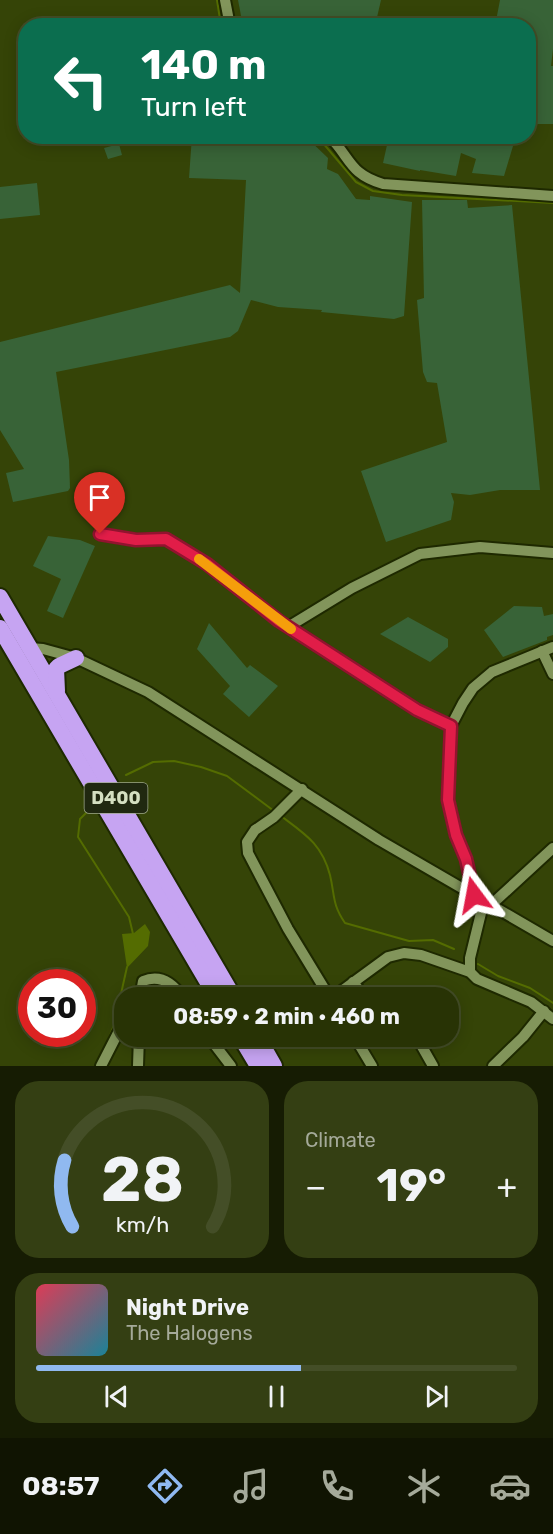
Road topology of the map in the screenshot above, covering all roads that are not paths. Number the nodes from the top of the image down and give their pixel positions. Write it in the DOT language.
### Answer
graph roads {
  1 [pos="225,0"];
  2 [pos="228,18"];
  3 [pos="335,144"];
  4 [pos="553,196"];
  5 [pos="100,534"];
  6 [pos="553,553"];
  7 [pos="0,597"];
  8 [pos="288,627"];
  9 [pos="0,628"];
  10 [pos="553,647"];
  11 [pos="22,651"];
  12 [pos="542,651"];
  13 [pos="76,658"];
  14 [pos="553,674"];
  15 [pos="58,698"];
  16 [pos="451,726"];
  17 [pos="302,789"];
  18 [pos="553,848"];
  19 [pos="474,895"];
  20 [pos="491,904"];
  21 [pos="553,941"];
  22 [pos="470,972"];
  23 [pos="353,982"];
  24 [pos="141,987"];
  25 [pos="171,987"];
  26 [pos="211,987"];
  27 [pos="228,987"];
  28 [pos="324,987"];
  29 [pos="346,987"];
  30 [pos="357,987"];
  31 [pos="544,1011"];
  32 [pos="553,1019"];
  33 [pos="114,1041"];
  34 [pos="139,1047"];
  35 [pos="216,1047"];
  36 [pos="247,1047"];
  37 [pos="263,1047"];
  38 [pos="361,1047"];
  39 [pos="422,1047"];
  40 [pos="101,1066"];
  41 [pos="138,1066"];
  42 [pos="231,1066"];
  43 [pos="258,1066"];
  44 [pos="274,1066"];
  45 [pos="372,1066"];
  46 [pos="433,1066"];
  47 [pos="493,1066"];
  1 -- 2 [label="street"];
  3 -- 4 [label="street"];
  5 -- 8 [label="street"];
  6 -- 8 [label="street"];
  7 -- 11 [label="highway, D400"];
  8 -- 16 [label="street"];
  9 -- 11 [label="highway, D400"];
  10 -- 12 [label="street"];
  11 -- 13 [label="street"];
  11 -- 15 [label="highway, D400"];
  11 -- 26 [label="highway, D400"];
  12 -- 14 [label="street"];
  12 -- 16 [label="street"];
  13 -- 15 [label="highway"];
  13 -- 17 [label="street"];
  15 -- 27 [label="highway, D400"];
  16 -- 19 [label="street"];
  17 -- 19 [label="street"];
  17 -- 28 [label="street"];
  18 -- 20 [label="street"];
  19 -- 20 [label="street"];
  19 -- 22 [label="street"];
  20 -- 21 [label="street"];
  22 -- 23 [label="street"];
  22 -- 31 [label="street"];
  23 -- 29 [label="street"];
  23 -- 30 [label="street"];
  24 -- 25 [label="street"];
  31 -- 32 [label="street"];
  31 -- 47 [label="street"];
  33 -- 40 [label="street"];
  34 -- 41 [label="street"];
  35 -- 42 [label="street"];
  36 -- 43 [label="highway"];
  37 -- 44 [label="highway"];
  38 -- 45 [label="street"];
  39 -- 46 [label="street"];
}
